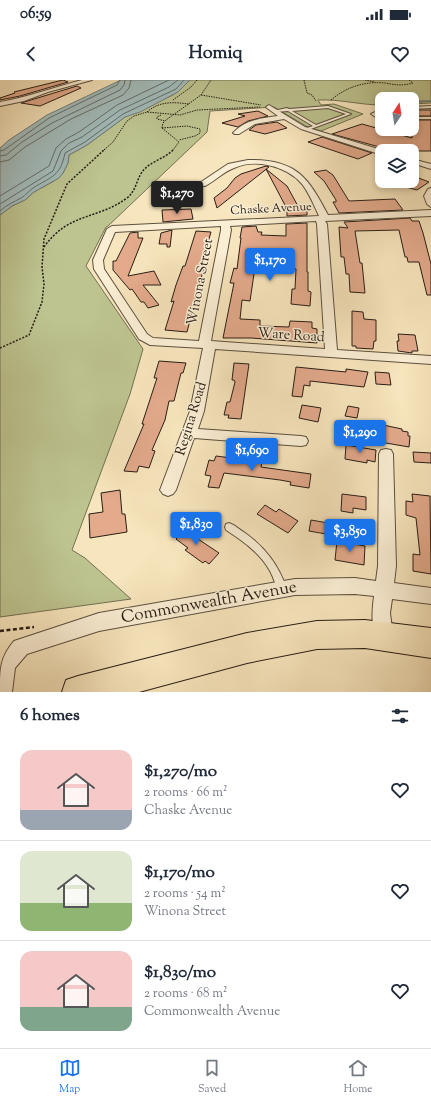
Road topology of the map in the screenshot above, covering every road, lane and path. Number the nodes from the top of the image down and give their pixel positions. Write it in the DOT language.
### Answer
graph roads {
  1 [pos="89,80"];
  2 [pos="197,80"];
  3 [pos="212,80"];
  4 [pos="306,80"];
  5 [pos="365,80"];
  6 [pos="409,80"];
  7 [pos="303,81"];
  8 [pos="376,83"];
  9 [pos="201,95"];
  10 [pos="22,100"];
  11 [pos="172,101"];
  12 [pos="0,104"];
  13 [pos="190,104"];
  14 [pos="320,107"];
  15 [pos="328,107"];
  16 [pos="431,107"];
  17 [pos="270,108"];
  18 [pos="419,108"];
  19 [pos="287,109"];
  20 [pos="3,112"];
  21 [pos="147,112"];
  22 [pos="162,114"];
  23 [pos="173,114"];
  24 [pos="284,117"];
  25 [pos="419,118"];
  26 [pos="431,118"];
  27 [pos="164,121"];
  28 [pos="316,126"];
  29 [pos="162,128"];
  30 [pos="308,129"];
  31 [pos="237,133"];
  32 [pos="179,140"];
  33 [pos="375,150"];
  34 [pos="419,163"];
  35 [pos="431,167"];
  36 [pos="202,184"];
  37 [pos="431,191"];
  38 [pos="431,204"];
  39 [pos="431,213"];
  40 [pos="322,218"];
  41 [pos="225,224"];
  42 [pos="44,248"];
  43 [pos="150,341"];
  44 [pos="207,346"];
  45 [pos="0,348"];
  46 [pos="331,354"];
  47 [pos="431,360"];
  48 [pos="190,432"];
  49 [pos="301,441"];
  50 [pos="386,454"];
  51 [pos="168,490"];
  52 [pos="229,527"];
  53 [pos="282,589"];
  54 [pos="384,589"];
  55 [pos="431,596"];
  56 [pos="384,636"];
  57 [pos="431,643"];
  58 [pos="2,667"];
  59 [pos="2,692"];
  60 [pos="78,692"];
  1 -- 10 [label="street"];
  2 -- 11 [label="path"];
  3 -- 9 [label="path"];
  4 -- 7 [label="path"];
  5 -- 8 [label="path"];
  6 -- 8 [label="path"];
  7 -- 14 [label="path"];
  8 -- 15 [label="path"];
  9 -- 13 [label="path"];
  9 -- 17 [label="path"];
  10 -- 12 [label="street"];
  10 -- 20 [label="street"];
  11 -- 13 [label="path"];
  11 -- 21 [label="path"];
  13 -- 23 [label="path"];
  14 -- 15 [label="lane"];
  14 -- 19 [label="lane"];
  15 -- 28 [label="lane"];
  16 -- 18 [label="lane"];
  17 -- 19 [label="lane"];
  17 -- 23 [label="path"];
  17 -- 24 [label="street"];
  19 -- 28 [label="lane"];
  21 -- 22 [label="path"];
  21 -- 42 [label="path"];
  22 -- 23 [label="path"];
  22 -- 27 [label="path"];
  23 -- 27 [label="path"];
  24 -- 30 [label="street"];
  24 -- 31 [label="street"];
  25 -- 26 [label="lane"];
  27 -- 29 [label="path"];
  28 -- 30 [label="lane"];
  29 -- 32 [label="path"];
  29 -- 32 [label="path"];
  30 -- 33 [label="street"];
  32 -- 42 [label="path"];
  34 -- 35 [label="street"];
  36 -- 40 [label="street"];
  37 -- 38 [label="street"];
  39 -- 40 [label="street, Chaske Avenue"];
  40 -- 41 [label="street, Chaske Avenue"];
  40 -- 46 [label="street"];
  41 -- 43 [label="street, Chaske Avenue"];
  41 -- 44 [label="street, Winona Street"];
  42 -- 45 [label="path"];
  43 -- 44 [label="street, Ware Road"];
  44 -- 46 [label="street, Ware Road"];
  44 -- 48 [label="street, Regina Road"];
  46 -- 47 [label="street, Ware Road"];
  48 -- 49 [label="street"];
  48 -- 51 [label="street, Regina Road"];
  50 -- 54 [label="street"];
  52 -- 53 [label="lane"];
  53 -- 54 [label="street, Commonwealth Avenue"];
  53 -- 58 [label="street, Commonwealth Avenue"];
  54 -- 55 [label="street, Commonwealth Avenue"];
  54 -- 56 [label="street"];
  56 -- 57 [label="main road"];
  56 -- 60 [label="main road"];
  58 -- 59 [label="street, Commonwealth Avenue"];
}
